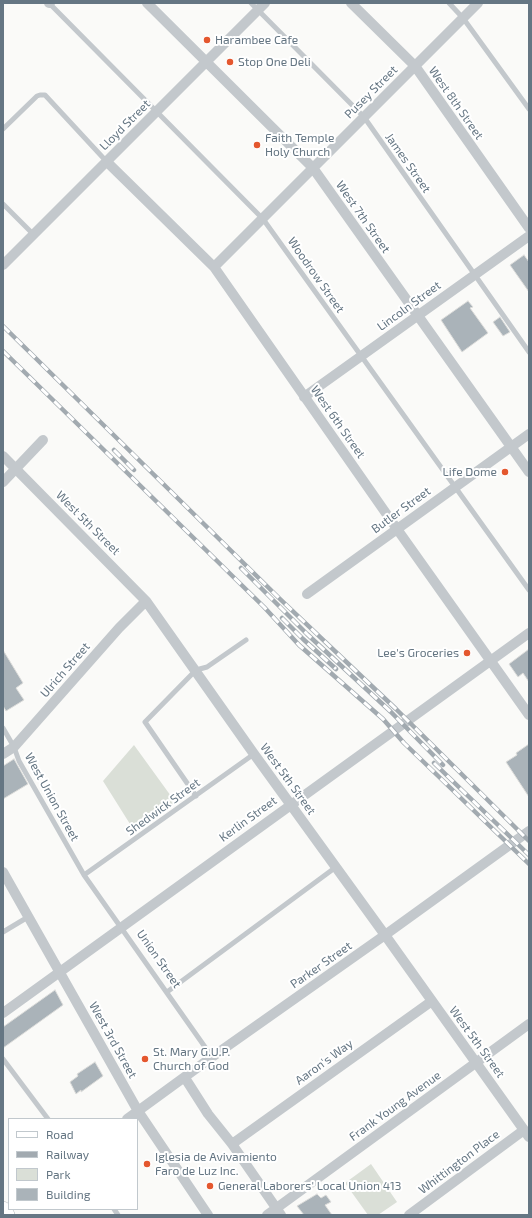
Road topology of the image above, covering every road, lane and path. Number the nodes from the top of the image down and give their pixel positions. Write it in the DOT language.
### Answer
graph roads {
  1 [pos="49,3"];
  2 [pos="147,3"];
  3 [pos="351,3"];
  4 [pos="449,3"];
  5 [pos="478,3"];
  6 [pos="258,5"];
  7 [pos="463,18"];
  8 [pos="206,62"];
  9 [pos="415,66"];
  10 [pos="529,109"];
  11 [pos="157,112"];
  12 [pos="364,117"];
  13 [pos="3,129"];
  14 [pos="107,162"];
  15 [pos="313,168"];
  16 [pos="3,204"];
  17 [pos="263,219"];
  18 [pos="529,228"];
  19 [pos="34,234"];
  20 [pos="529,236"];
  21 [pos="3,265"];
  22 [pos="214,267"];
  23 [pos="474,275"];
  24 [pos="417,316"];
  25 [pos="529,352"];
  26 [pos="361,356"];
  27 [pos="304,397"];
  28 [pos="529,434"];
  29 [pos="43,440"];
  30 [pos="511,447"];
  31 [pos="3,456"];
  32 [pos="16,469"];
  33 [pos="529,472"];
  34 [pos="3,482"];
  35 [pos="455,487"];
  36 [pos="397,529"];
  37 [pos="529,590"];
  38 [pos="307,594"];
  39 [pos="146,601"];
  40 [pos="529,633"];
  41 [pos="246,640"];
  42 [pos="491,660"];
  43 [pos="196,670"];
  44 [pos="529,715"];
  45 [pos="3,728"];
  46 [pos="14,747"];
  47 [pos="3,754"];
  48 [pos="254,754"];
  49 [pos="196,796"];
  50 [pos="291,804"];
  51 [pos="529,831"];
  52 [pos="336,867"];
  53 [pos="3,872"];
  54 [pos="84,875"];
  55 [pos="28,917"];
  56 [pos="121,927"];
  57 [pos="3,932"];
  58 [pos="386,936"];
  59 [pos="59,972"];
  60 [pos="167,992"];
  61 [pos="432,1001"];
  62 [pos="3,1013"];
  63 [pos="529,1024"];
  64 [pos="212,1057"];
  65 [pos="3,1059"];
  66 [pos="476,1064"];
  67 [pos="185,1078"];
  68 [pos="138,1111"];
  69 [pos="47,1118"];
  70 [pos="128,1118"];
  71 [pos="527,1134"];
  72 [pos="232,1144"];
  73 [pos="3,1208"];
  74 [pos="278,1212"];
  75 [pos="8,1215"];
  76 [pos="208,1215"];
  77 [pos="267,1215"];
  78 [pos="409,1215"];
  1 -- 11 [label="lane, Woodrow Street"];
  2 -- 8 [label="street, West 7th Street"];
  3 -- 9 [label="street, West 8th Street"];
  4 -- 7 [label="lane"];
  5 -- 7 [label="street, Pusey Street"];
  6 -- 8 [label="street, Lloyd Street"];
  6 -- 12 [label="lane, James Street"];
  7 -- 9 [label="street, Pusey Street"];
  7 -- 10 [label="lane"];
  8 -- 11 [label="street, Lloyd Street"];
  8 -- 15 [label="street, West 7th Street"];
  9 -- 12 [label="street, Pusey Street"];
  9 -- 18 [label="street, West 8th Street"];
  11 -- 14 [label="street, Lloyd Street"];
  11 -- 17 [label="lane, Woodrow Street"];
  12 -- 15 [label="street, Pusey Street"];
  12 -- 23 [label="lane, James Street"];
  13 -- 14 [label="lane"];
  14 -- 19 [label="street, Lloyd Street"];
  14 -- 22 [label="street, West 6th Street"];
  15 -- 17 [label="street, Pusey Street"];
  15 -- 24 [label="street, West 7th Street"];
  16 -- 19 [label="lane"];
  17 -- 22 [label="street, Pusey Street"];
  17 -- 26 [label="lane, Woodrow Street"];
  19 -- 21 [label="street, Lloyd Street"];
  20 -- 23 [label="street, Lincoln Street"];
  22 -- 27 [label="street, West 6th Street"];
  23 -- 24 [label="street, Lincoln Street"];
  23 -- 25 [label="lane, James Street"];
  24 -- 26 [label="street, Lincoln Street"];
  24 -- 30 [label="street, West 7th Street"];
  26 -- 27 [label="street, Lincoln Street"];
  26 -- 35 [label="lane, Woodrow Street"];
  27 -- 36 [label="street, West 6th Street"];
  28 -- 30 [label="street, Butler Street"];
  29 -- 32 [label="street"];
  30 -- 33 [label="street, West 7th Street"];
  30 -- 35 [label="street, Butler Street"];
  31 -- 32 [label="street, West 5th Street"];
  32 -- 34 [label="street"];
  32 -- 39 [label="street, West 5th Street"];
  35 -- 36 [label="street, Butler Street"];
  35 -- 37 [label="lane, Woodrow Street"];
  36 -- 38 [label="street, Butler Street"];
  36 -- 42 [label="street, West 6th Street"];
  39 -- 43 [label="street, West 5th Street"];
  39 -- 46 [label="street, Ulrich Street"];
  40 -- 42 [label="street, Kerlin Street"];
  41 -- 43 [label="lane"];
  42 -- 44 [label="street, West 6th Street"];
  42 -- 50 [label="street, Kerlin Street"];
  43 -- 48 [label="street, West 5th Street"];
  43 -- 49 [label="lane"];
  45 -- 46 [label="lane, West Union Street"];
  46 -- 47 [label="street, Ulrich Street"];
  46 -- 54 [label="lane, West Union Street"];
  48 -- 49 [label="lane, Shedwick Street"];
  48 -- 50 [label="street, West 5th Street"];
  49 -- 54 [label="lane, Shedwick Street"];
  50 -- 52 [label="street, West 5th Street"];
  50 -- 56 [label="street, Kerlin Street"];
  51 -- 58 [label="street, Parker Street"];
  52 -- 58 [label="street, West 5th Street"];
  52 -- 60 [label="lane"];
  53 -- 55 [label="street, West 3rd Street"];
  54 -- 56 [label="lane, Union Street"];
  55 -- 57 [label="lane"];
  55 -- 59 [label="street, West 3rd Street"];
  56 -- 59 [label="street, Kerlin Street"];
  56 -- 60 [label="lane, Union Street"];
  58 -- 61 [label="street, West 5th Street"];
  58 -- 64 [label="street, Parker Street"];
  59 -- 62 [label="street, Kerlin Street"];
  59 -- 68 [label="street, West 3rd Street"];
  60 -- 64 [label="lane, Union Street"];
  61 -- 66 [label="street, West 5th Street"];
  61 -- 72 [label="street, Aaron's Way"];
  63 -- 66 [label="street, Frank Young Avenue"];
  64 -- 67 [label="street, Parker Street"];
  65 -- 69 [label="lane"];
  66 -- 71 [label="street, West 5th Street"];
  66 -- 74 [label="street, Frank Young Avenue"];
  67 -- 68 [label="street, Parker Street"];
  67 -- 72 [label="street"];
  68 -- 70 [label="street, Parker Street"];
  68 -- 76 [label="street, West 3rd Street"];
  71 -- 78 [label="street, Whittington Place"];
  72 -- 74 [label="street"];
  73 -- 75 [label="main road"];
  74 -- 77 [label="street, Frank Young Avenue"];
}
